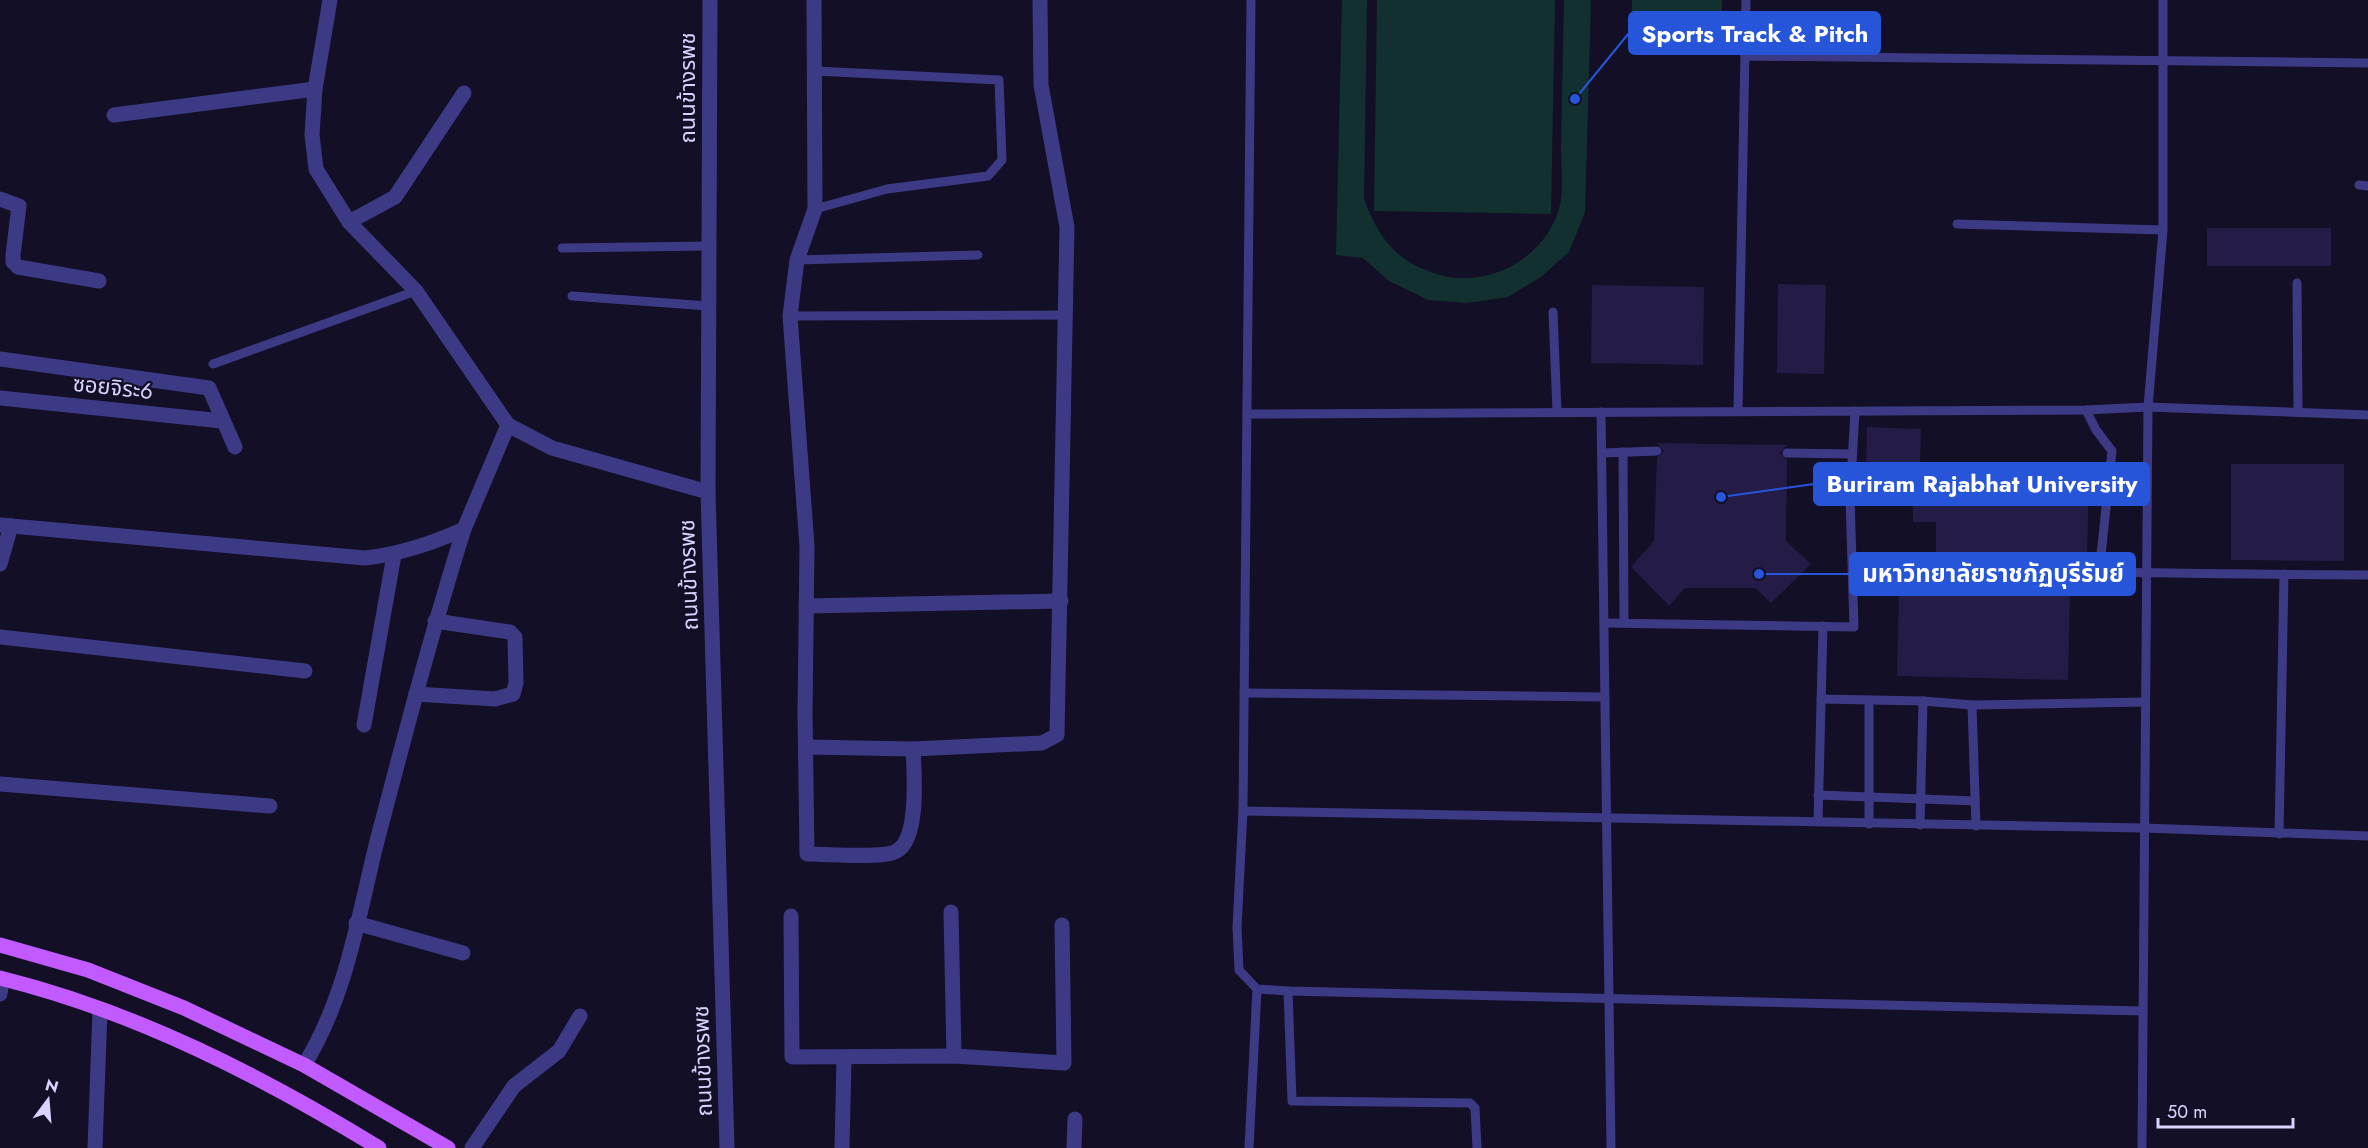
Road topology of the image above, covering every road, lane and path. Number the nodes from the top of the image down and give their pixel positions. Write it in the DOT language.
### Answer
graph roads {
  1 [pos="330,0"];
  2 [pos="710,0"];
  3 [pos="814,0"];
  4 [pos="1040,0"];
  5 [pos="1251,0"];
  6 [pos="1746,0"];
  7 [pos="2163,0"];
  8 [pos="1745,56"];
  9 [pos="2164,62"];
  10 [pos="2368,63"];
  11 [pos="815,71"];
  12 [pos="315,89"];
  13 [pos="464,93"];
  14 [pos="114,115"];
  15 [pos="0,199"];
  16 [pos="815,209"];
  17 [pos="349,222"];
  18 [pos="1957,224"];
  19 [pos="2163,230"];
  20 [pos="708,246"];
  21 [pos="562,248"];
  22 [pos="978,255"];
  23 [pos="797,260"];
  24 [pos="99,281"];
  25 [pos="2297,283"];
  26 [pos="416,291"];
  27 [pos="572,296"];
  28 [pos="708,306"];
  29 [pos="1553,312"];
  30 [pos="1065,315"];
  31 [pos="790,316"];
  32 [pos="0,359"];
  33 [pos="213,364"];
  34 [pos="0,398"];
  35 [pos="2148,407"];
  36 [pos="2086,410"];
  37 [pos="1738,411"];
  38 [pos="1855,411"];
  39 [pos="1557,412"];
  40 [pos="1602,412"];
  41 [pos="2298,412"];
  42 [pos="1247,414"];
  43 [pos="2368,415"];
  44 [pos="222,421"];
  45 [pos="508,425"];
  46 [pos="234,447"];
  47 [pos="1657,451"];
  48 [pos="1623,452"];
  49 [pos="1602,453"];
  50 [pos="1787,453"];
  51 [pos="1852,454"];
  52 [pos="708,492"];
  53 [pos="5,525"];
  54 [pos="464,529"];
  55 [pos="394,555"];
  56 [pos="0,564"];
  57 [pos="1885,567"];
  58 [pos="2145,572"];
  59 [pos="2098,574"];
  60 [pos="2284,574"];
  61 [pos="2368,574"];
  62 [pos="1061,601"];
  63 [pos="806,606"];
  64 [pos="435,621"];
  65 [pos="1604,623"];
  66 [pos="1624,623"];
  67 [pos="1823,626"];
  68 [pos="0,637"];
  69 [pos="305,671"];
  70 [pos="1244,693"];
  71 [pos="416,694"];
  72 [pos="1605,697"];
  73 [pos="1821,699"];
  74 [pos="1869,700"];
  75 [pos="1923,701"];
  76 [pos="2145,702"];
  77 [pos="1972,705"];
  78 [pos="364,725"];
  79 [pos="807,747"];
  80 [pos="913,749"];
  81 [pos="0,784"];
  82 [pos="1818,795"];
  83 [pos="1869,796"];
  84 [pos="1921,799"];
  85 [pos="1975,801"];
  86 [pos="270,806"];
  87 [pos="1243,811"];
  88 [pos="1607,818"];
  89 [pos="1818,822"];
  90 [pos="1869,824"];
  91 [pos="1920,825"];
  92 [pos="1976,826"];
  93 [pos="2144,828"];
  94 [pos="2279,834"];
  95 [pos="2368,836"];
  96 [pos="951,912"];
  97 [pos="791,916"];
  98 [pos="357,923"];
  99 [pos="1062,925"];
  100 [pos="0,945"];
  101 [pos="463,953"];
  102 [pos="1,984"];
  103 [pos="1257,989"];
  104 [pos="1288,991"];
  105 [pos="1609,1001"];
  106 [pos="100,1011"];
  107 [pos="2143,1011"];
  108 [pos="580,1016"];
  109 [pos="954,1056"];
  110 [pos="844,1059"];
  111 [pos="304,1065"];
  112 [pos="1075,1119"];
  113 [pos="95,1148"];
  114 [pos="379,1148"];
  115 [pos="448,1148"];
  116 [pos="471,1148"];
  117 [pos="727,1148"];
  118 [pos="843,1148"];
  119 [pos="1074,1148"];
  120 [pos="1249,1148"];
  121 [pos="1477,1148"];
  122 [pos="1611,1148"];
  123 [pos="2142,1148"];
  1 -- 12 [label="street"];
  2 -- 20 [label="street, ถนนข้างรพช"];
  3 -- 11 [label="street"];
  4 -- 30 [label="street"];
  5 -- 42 [label="lane"];
  6 -- 8 [label="lane"];
  7 -- 9 [label="lane"];
  8 -- 9 [label="lane"];
  8 -- 37 [label="lane"];
  9 -- 10 [label="lane"];
  9 -- 19 [label="lane"];
  11 -- 16 [label="street"];
  11 -- 16 [label="lane"];
  12 -- 14 [label="street"];
  12 -- 17 [label="street"];
  13 -- 17 [label="street"];
  15 -- 24 [label="street"];
  16 -- 23 [label="street"];
  17 -- 26 [label="street"];
  18 -- 19 [label="lane"];
  19 -- 35 [label="lane"];
  20 -- 21 [label="lane"];
  20 -- 28 [label="street, ถนนข้างรพช"];
  22 -- 23 [label="lane"];
  23 -- 31 [label="street"];
  25 -- 41 [label="lane"];
  26 -- 33 [label="lane"];
  26 -- 45 [label="street"];
  27 -- 28 [label="lane"];
  28 -- 52 [label="street, ถนนข้างรพช"];
  29 -- 39 [label="lane"];
  30 -- 31 [label="lane"];
  30 -- 62 [label="street"];
  31 -- 63 [label="street"];
  32 -- 44 [label="street"];
  34 -- 44 [label="street, ซอยจิระ6"];
  35 -- 36 [label="lane"];
  35 -- 41 [label="lane"];
  35 -- 58 [label="lane"];
  36 -- 38 [label="lane"];
  36 -- 59 [label="lane"];
  37 -- 38 [label="lane"];
  37 -- 40 [label="lane"];
  38 -- 51 [label="lane"];
  39 -- 40 [label="lane"];
  39 -- 42 [label="lane"];
  40 -- 49 [label="lane"];
  41 -- 43 [label="lane"];
  42 -- 70 [label="lane"];
  44 -- 46 [label="street"];
  45 -- 52 [label="street"];
  45 -- 54 [label="street"];
  47 -- 48 [label="lane"];
  48 -- 49 [label="lane"];
  48 -- 66 [label="lane"];
  49 -- 65 [label="lane"];
  50 -- 51 [label="lane"];
  51 -- 67 [label="lane"];
  52 -- 117 [label="street, ถนนข้างรพช"];
  53 -- 55 [label="street"];
  53 -- 56 [label="street"];
  54 -- 55 [label="street"];
  54 -- 64 [label="street"];
  55 -- 78 [label="street"];
  57 -- 59 [label="lane"];
  58 -- 59 [label="lane"];
  58 -- 60 [label="lane"];
  58 -- 76 [label="lane"];
  60 -- 61 [label="lane"];
  60 -- 94 [label="lane"];
  62 -- 63 [label="street"];
  62 -- 80 [label="street"];
  63 -- 79 [label="street"];
  64 -- 71 [label="street"];
  64 -- 71 [label="street"];
  65 -- 66 [label="lane"];
  65 -- 72 [label="lane"];
  66 -- 67 [label="lane"];
  67 -- 73 [label="lane"];
  68 -- 69 [label="street"];
  70 -- 72 [label="lane"];
  70 -- 87 [label="lane"];
  71 -- 98 [label="street"];
  72 -- 88 [label="lane"];
  73 -- 74 [label="lane"];
  73 -- 82 [label="lane"];
  74 -- 75 [label="lane"];
  74 -- 83 [label="lane"];
  75 -- 77 [label="lane"];
  75 -- 84 [label="lane"];
  76 -- 77 [label="lane"];
  76 -- 93 [label="lane"];
  77 -- 85 [label="lane"];
  79 -- 80 [label="street"];
  79 -- 80 [label="street"];
  81 -- 86 [label="street"];
  82 -- 83 [label="lane"];
  82 -- 89 [label="lane"];
  83 -- 84 [label="lane"];
  83 -- 90 [label="lane"];
  84 -- 85 [label="lane"];
  84 -- 91 [label="lane"];
  85 -- 92 [label="lane"];
  87 -- 88 [label="lane"];
  87 -- 103 [label="lane"];
  88 -- 89 [label="lane"];
  88 -- 105 [label="lane"];
  89 -- 90 [label="lane"];
  90 -- 91 [label="lane"];
  91 -- 92 [label="lane"];
  92 -- 93 [label="lane"];
  93 -- 94 [label="lane"];
  93 -- 107 [label="lane"];
  94 -- 95 [label="lane"];
  96 -- 109 [label="street"];
  97 -- 110 [label="street"];
  98 -- 101 [label="street"];
  98 -- 111 [label="street"];
  99 -- 109 [label="street"];
  100 -- 111 [label="main road"];
  102 -- 106 [label="main road"];
  103 -- 104 [label="lane"];
  103 -- 120 [label="lane"];
  104 -- 105 [label="lane"];
  104 -- 121 [label="lane"];
  105 -- 107 [label="lane"];
  105 -- 122 [label="lane"];
  106 -- 113 [label="street"];
  106 -- 114 [label="main road"];
  107 -- 123 [label="lane"];
  108 -- 116 [label="street"];
  109 -- 110 [label="street"];
  110 -- 118 [label="street"];
  111 -- 115 [label="main road"];
  112 -- 119 [label="street"];
}
